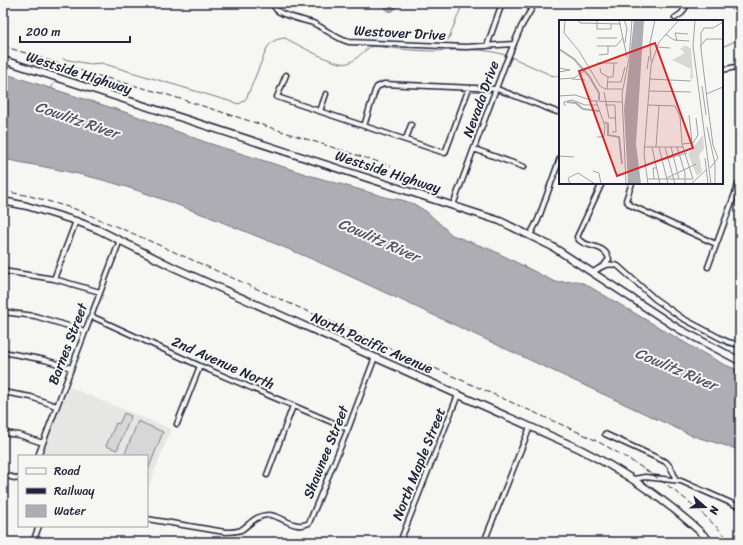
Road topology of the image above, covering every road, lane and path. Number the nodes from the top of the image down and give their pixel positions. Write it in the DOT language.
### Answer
graph roads {
  1 [pos="274,3"];
  2 [pos="502,3"];
  3 [pos="534,3"];
  4 [pos="688,3"];
  5 [pos="732,3"];
  6 [pos="740,17"];
  7 [pos="675,18"];
  8 [pos="514,44"];
  9 [pos="487,46"];
  10 [pos="3,60"];
  11 [pos="740,66"];
  12 [pos="723,70"];
  13 [pos="286,75"];
  14 [pos="469,88"];
  15 [pos="497,89"];
  16 [pos="326,94"];
  17 [pos="320,111"];
  18 [pos="557,112"];
  19 [pos="411,125"];
  20 [pos="364,126"];
  21 [pos="406,139"];
  22 [pos="474,149"];
  23 [pos="559,161"];
  24 [pos="524,167"];
  25 [pos="740,180"];
  26 [pos="602,184"];
  27 [pos="632,184"];
  28 [pos="3,201"];
  29 [pos="454,205"];
  30 [pos="76,221"];
  31 [pos="530,235"];
  32 [pos="120,240"];
  33 [pos="716,244"];
  34 [pos="605,264"];
  35 [pos="708,267"];
  36 [pos="3,271"];
  37 [pos="592,273"];
  38 [pos="54,278"];
  39 [pos="100,292"];
  40 [pos="3,312"];
  41 [pos="91,316"];
  42 [pos="85,331"];
  43 [pos="740,345"];
  44 [pos="3,352"];
  45 [pos="375,357"];
  46 [pos="740,361"];
  47 [pos="200,366"];
  48 [pos="71,368"];
  49 [pos="3,392"];
  50 [pos="458,395"];
  51 [pos="56,406"];
  52 [pos="293,406"];
  53 [pos="177,424"];
  54 [pos="530,426"];
  55 [pos="348,429"];
  56 [pos="3,433"];
  57 [pos="605,434"];
  58 [pos="43,443"];
  59 [pos="38,455"];
  60 [pos="3,475"];
  61 [pos="267,475"];
  62 [pos="18,479"];
  63 [pos="634,479"];
  64 [pos="675,480"];
  65 [pos="740,507"];
  66 [pos="148,519"];
  67 [pos="39,527"];
  68 [pos="33,542"];
  69 [pos="400,542"];
  70 [pos="484,542"];
  71 [pos="711,542"];
  1 -- 9 [label="street, Westover Drive"];
  2 -- 9 [label="street"];
  3 -- 8 [label="street, Nevada Drive"];
  4 -- 7 [label="street"];
  5 -- 6 [label="street"];
  8 -- 9 [label="street, Westover Drive"];
  8 -- 15 [label="street, Nevada Drive"];
  10 -- 29 [label="main road, Westside Highway"];
  11 -- 12 [label="street"];
  13 -- 17 [label="street"];
  14 -- 15 [label="street"];
  14 -- 20 [label="street"];
  14 -- 21 [label="street"];
  15 -- 18 [label="street"];
  15 -- 22 [label="street, Nevada Drive"];
  16 -- 17 [label="street"];
  17 -- 20 [label="street"];
  19 -- 21 [label="street"];
  20 -- 21 [label="street"];
  22 -- 24 [label="street"];
  22 -- 29 [label="street, Nevada Drive"];
  23 -- 31 [label="street"];
  25 -- 33 [label="street"];
  26 -- 34 [label="street"];
  27 -- 33 [label="street"];
  28 -- 30 [label="main road, North Pacific Avenue"];
  29 -- 31 [label="main road, Westside Highway"];
  30 -- 32 [label="main road, North Pacific Avenue"];
  30 -- 38 [label="street"];
  31 -- 37 [label="main road, Westside Highway"];
  32 -- 39 [label="street, Barnes Street"];
  32 -- 45 [label="main road, North Pacific Avenue"];
  33 -- 35 [label="street"];
  34 -- 37 [label="street"];
  34 -- 43 [label="street"];
  36 -- 38 [label="street"];
  37 -- 46 [label="main road, Westside Highway"];
  38 -- 39 [label="street"];
  39 -- 41 [label="street, Barnes Street"];
  40 -- 42 [label="street"];
  41 -- 42 [label="street, Barnes Street"];
  41 -- 47 [label="street, 2nd Avenue North"];
  42 -- 48 [label="street, Barnes Street"];
  44 -- 48 [label="street"];
  45 -- 50 [label="main road, North Pacific Avenue"];
  45 -- 55 [label="street, Shawnee Street"];
  47 -- 52 [label="street, 2nd Avenue North"];
  47 -- 53 [label="street"];
  48 -- 51 [label="street, Barnes Street"];
  49 -- 51 [label="street"];
  50 -- 54 [label="main road, North Pacific Avenue"];
  50 -- 69 [label="street, North Maple Street"];
  51 -- 58 [label="street, Barnes Street"];
  52 -- 55 [label="street, 2nd Avenue North"];
  52 -- 61 [label="street"];
  54 -- 63 [label="main road, North Pacific Avenue"];
  54 -- 70 [label="street"];
  55 -- 66 [label="street, Shawnee Street"];
  56 -- 58 [label="street"];
  57 -- 64 [label="street"];
  58 -- 59 [label="street, Barnes Street"];
  60 -- 62 [label="street"];
  63 -- 64 [label="street"];
  63 -- 71 [label="main road, North Pacific Avenue"];
  64 -- 65 [label="street"];
  67 -- 68 [label="street"];
}
